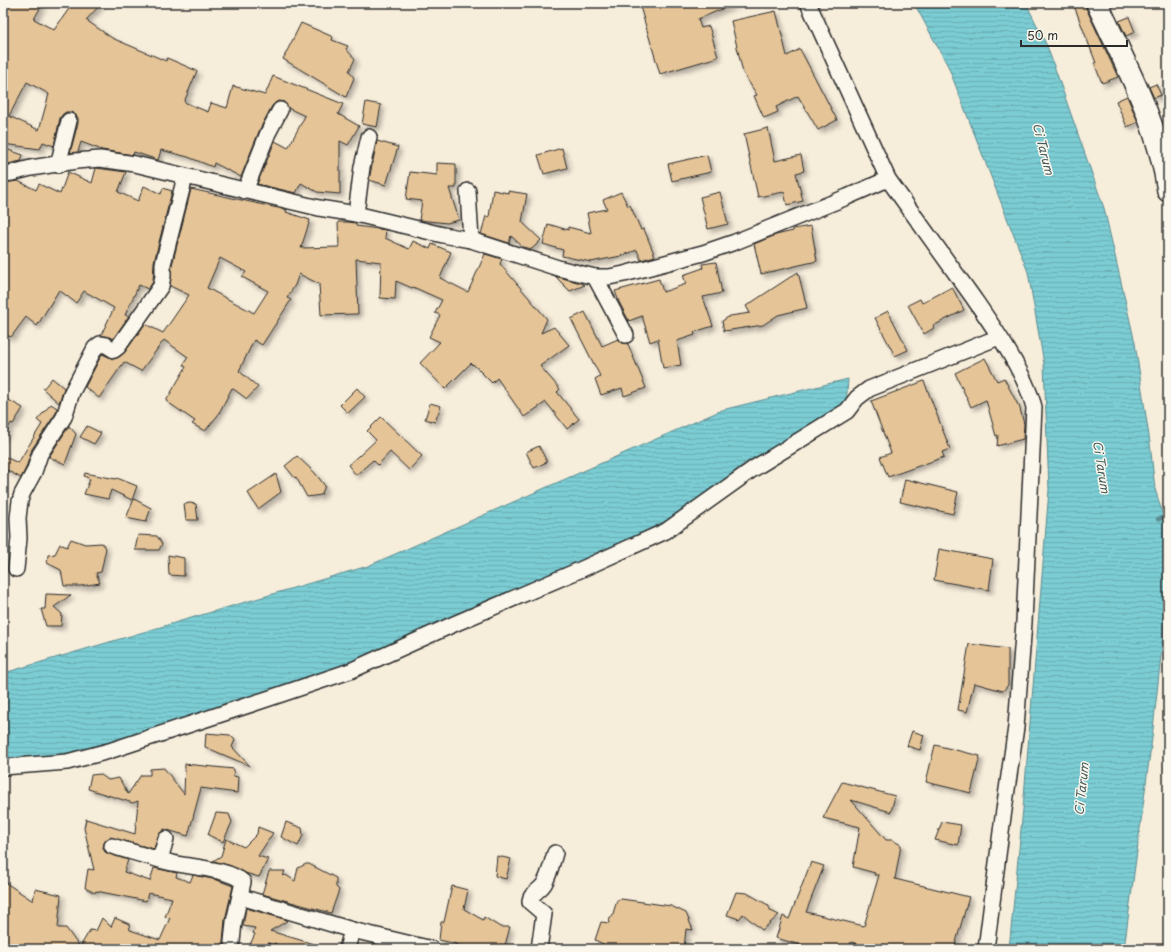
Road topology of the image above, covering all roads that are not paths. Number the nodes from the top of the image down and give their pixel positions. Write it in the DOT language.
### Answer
graph roads {
  1 [pos="808,3"];
  2 [pos="1097,3"];
  3 [pos="280,110"];
  4 [pos="69,121"];
  5 [pos="369,137"];
  6 [pos="58,165"];
  7 [pos="3,174"];
  8 [pos="185,177"];
  9 [pos="888,179"];
  10 [pos="245,191"];
  11 [pos="468,191"];
  12 [pos="1168,191"];
  13 [pos="356,214"];
  14 [pos="471,240"];
  15 [pos="595,277"];
  16 [pos="626,335"];
  17 [pos="999,337"];
  18 [pos="16,568"];
  19 [pos="3,767"];
  20 [pos="166,839"];
  21 [pos="112,846"];
  22 [pos="555,853"];
  23 [pos="160,859"];
  24 [pos="241,897"];
  25 [pos="352,930"];
  26 [pos="232,942"];
  27 [pos="347,949"];
  28 [pos="432,949"];
  29 [pos="539,949"];
  30 [pos="986,949"];
  1 -- 9 [label="street"];
  2 -- 12 [label="main road"];
  3 -- 10 [label="street"];
  4 -- 6 [label="street"];
  5 -- 13 [label="street"];
  6 -- 7 [label="street"];
  6 -- 8 [label="street"];
  8 -- 10 [label="street"];
  8 -- 18 [label="street"];
  9 -- 15 [label="street"];
  9 -- 17 [label="street"];
  10 -- 13 [label="street"];
  11 -- 14 [label="street"];
  13 -- 14 [label="street"];
  14 -- 15 [label="street"];
  15 -- 16 [label="street"];
  17 -- 19 [label="street"];
  17 -- 30 [label="street"];
  20 -- 23 [label="street"];
  21 -- 23 [label="street"];
  22 -- 29 [label="street"];
  23 -- 24 [label="street"];
  24 -- 25 [label="street"];
  24 -- 26 [label="street"];
  25 -- 27 [label="street"];
  25 -- 28 [label="street"];
}
